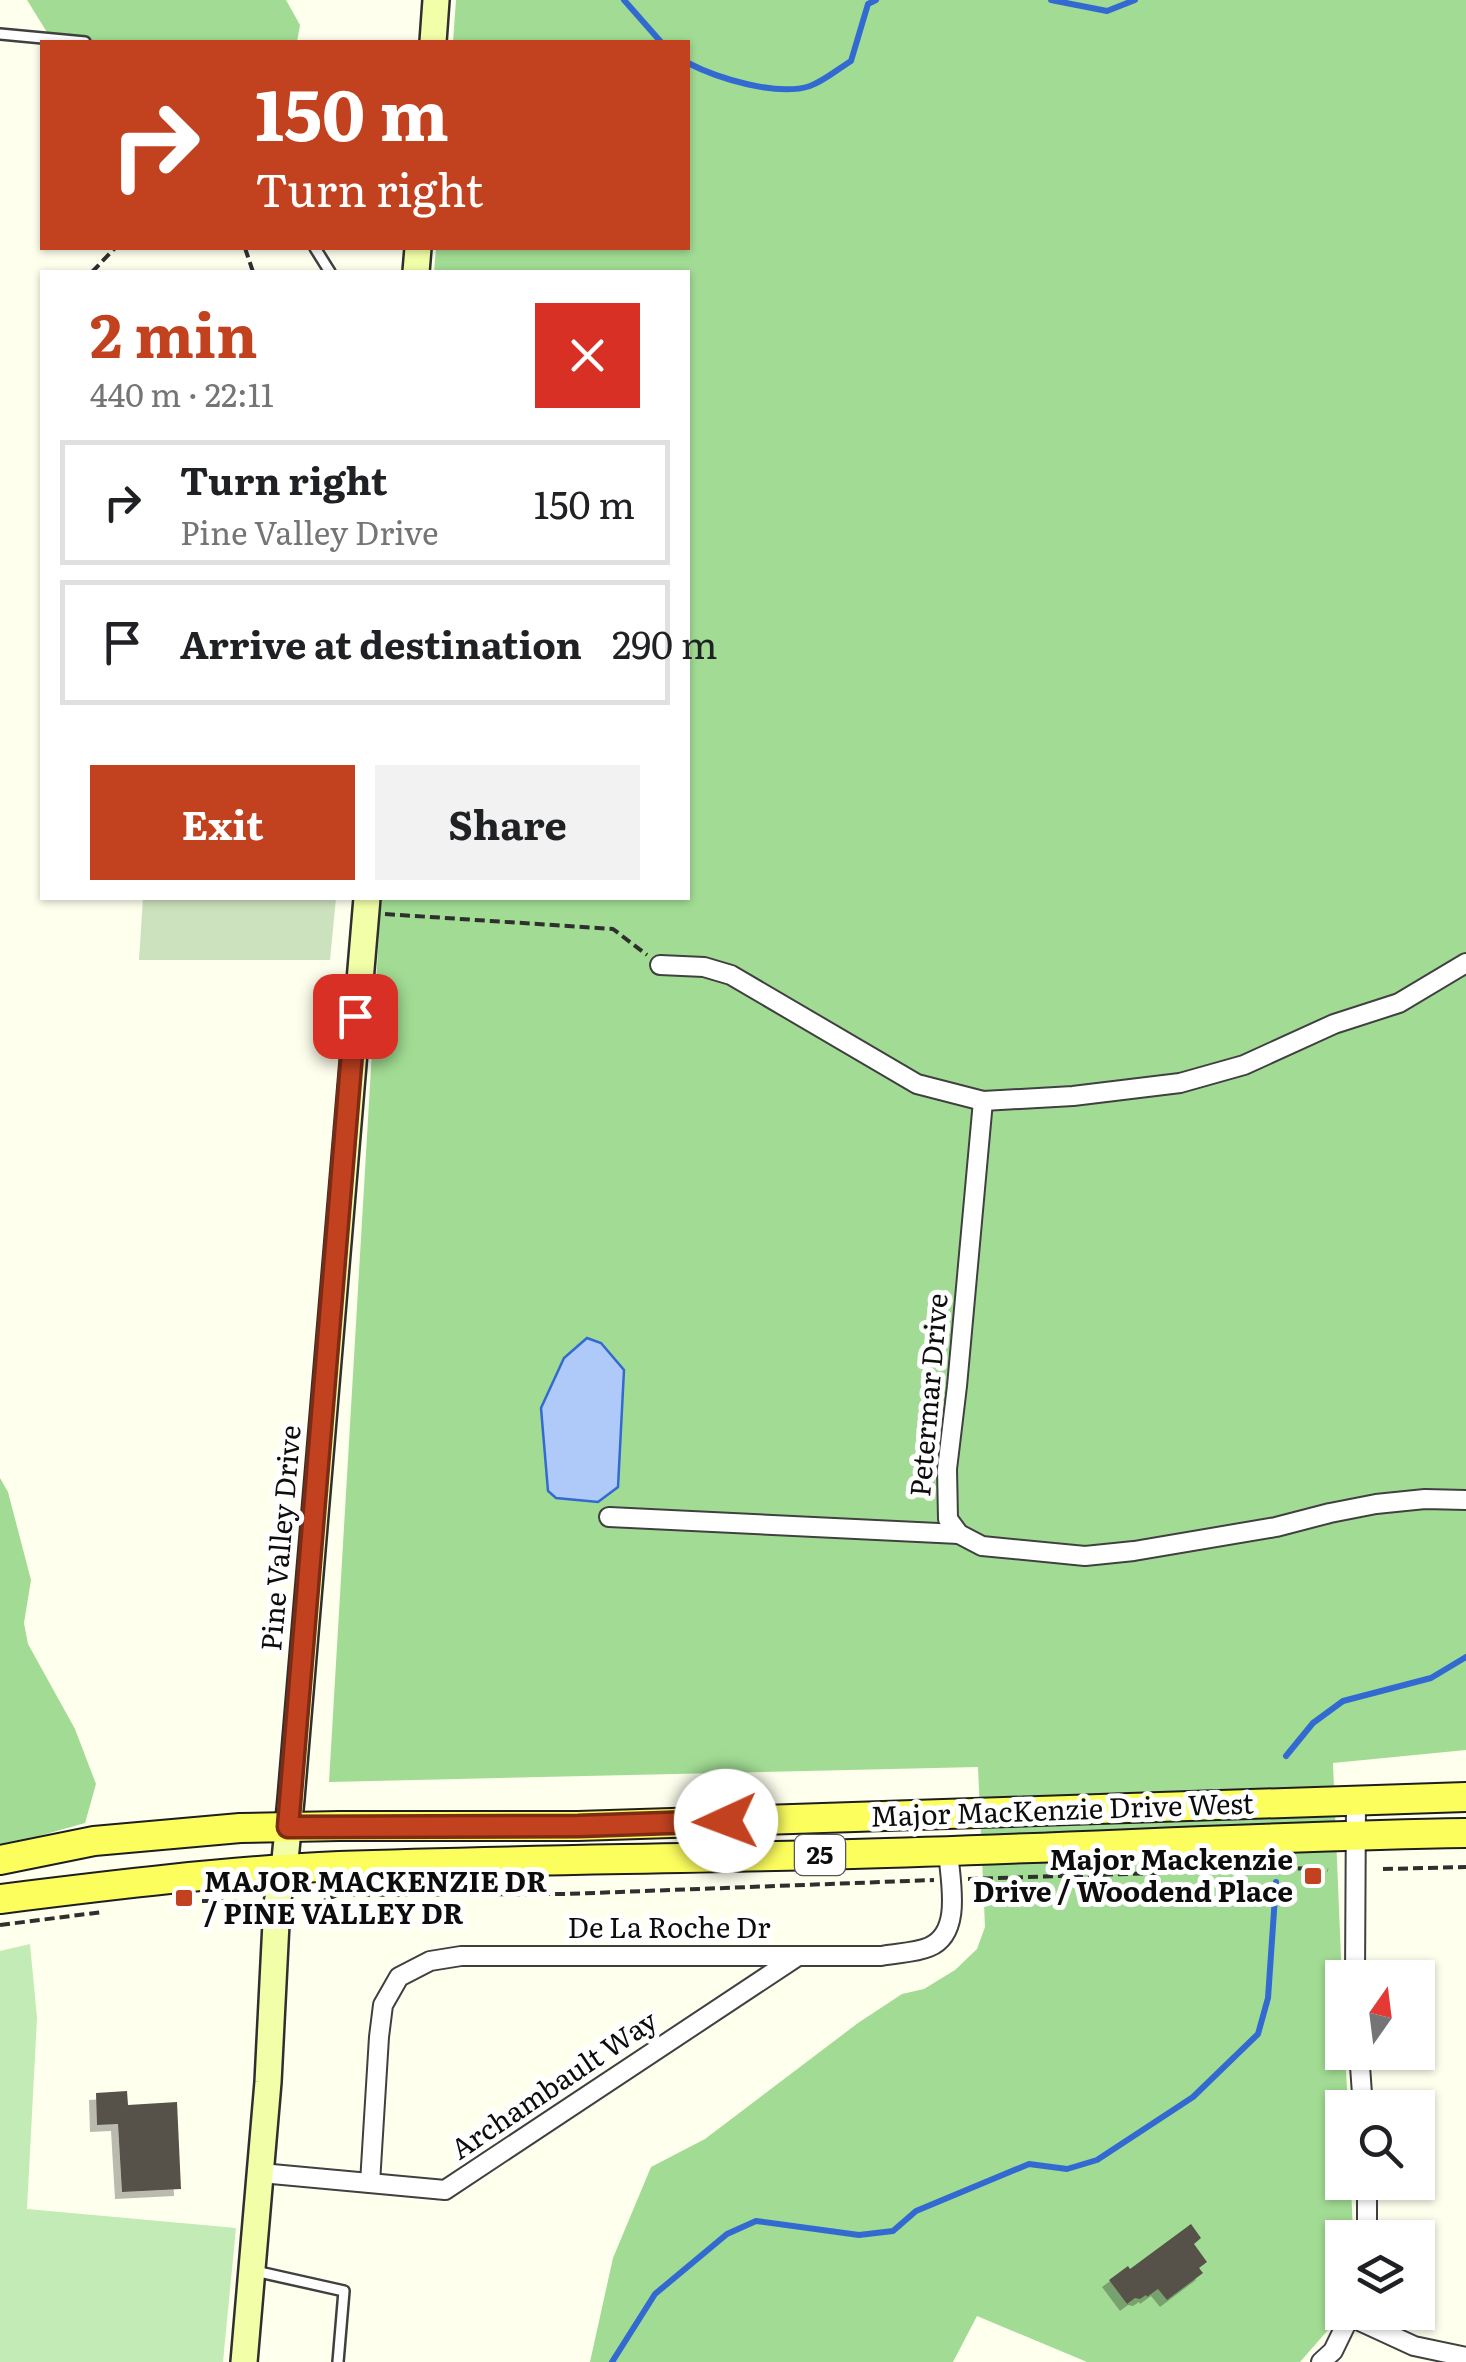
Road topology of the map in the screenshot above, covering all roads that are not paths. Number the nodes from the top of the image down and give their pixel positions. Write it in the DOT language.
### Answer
graph roads {
  1 [pos="436,0"];
  2 [pos="0,34"];
  3 [pos="64,40"];
  4 [pos="433,40"];
  5 [pos="366,905"];
  6 [pos="1466,963"];
  7 [pos="660,964"];
  8 [pos="983,1101"];
  9 [pos="1466,1500"];
  10 [pos="609,1517"];
  11 [pos="959,1534"];
  12 [pos="1466,1797"];
  13 [pos="1356,1799"];
  14 [pos="288,1827"];
  15 [pos="1466,1833"];
  16 [pos="1356,1835"];
  17 [pos="0,1860"];
  18 [pos="949,1866"];
  19 [pos="284,1870"];
  20 [pos="0,1898"];
  21 [pos="798,1956"];
  22 [pos="1356,1960"];
  23 [pos="260,2173"];
  24 [pos="370,2183"];
  25 [pos="253,2270"];
  26 [pos="1344,2330"];
  27 [pos="1381,2330"];
  28 [pos="1466,2358"];
  29 [pos="244,2362"];
  30 [pos="338,2362"];
  31 [pos="1320,2362"];
  1 -- 4 [label="street"];
  2 -- 3 [label="lane"];
  5 -- 14 [label="street, Pine Valley Drive"];
  6 -- 8 [label="street"];
  7 -- 8 [label="street"];
  8 -- 11 [label="street, Petermar Drive"];
  9 -- 11 [label="street"];
  10 -- 11 [label="street"];
  12 -- 13 [label="main road, Major MacKenzie Drive West / 25"];
  13 -- 14 [label="main road, Major MacKenzie Drive West / 25"];
  13 -- 16 [label="street"];
  14 -- 17 [label="main road, Major MacKenzie Drive West / 25"];
  14 -- 19 [label="street, Pine Valley Drive"];
  15 -- 16 [label="main road, Major MacKenzie Drive West / 25"];
  16 -- 18 [label="main road, Major MacKenzie Drive West / 25"];
  16 -- 22 [label="street"];
  18 -- 19 [label="main road, Major MacKenzie Drive West / 25"];
  18 -- 21 [label="street, De La Roche Dr"];
  19 -- 20 [label="main road, Major MacKenzie Drive West / 25"];
  19 -- 23 [label="street, Pine Valley Drive"];
  21 -- 24 [label="street, Archambault Way"];
  21 -- 24 [label="street, De La Roche Dr"];
  23 -- 24 [label="street, Archambault Way"];
  23 -- 25 [label="street, Pine Valley Drive"];
  25 -- 29 [label="street, Pine Valley Drive"];
  25 -- 30 [label="lane"];
  26 -- 31 [label="street"];
  27 -- 28 [label="street"];
}
